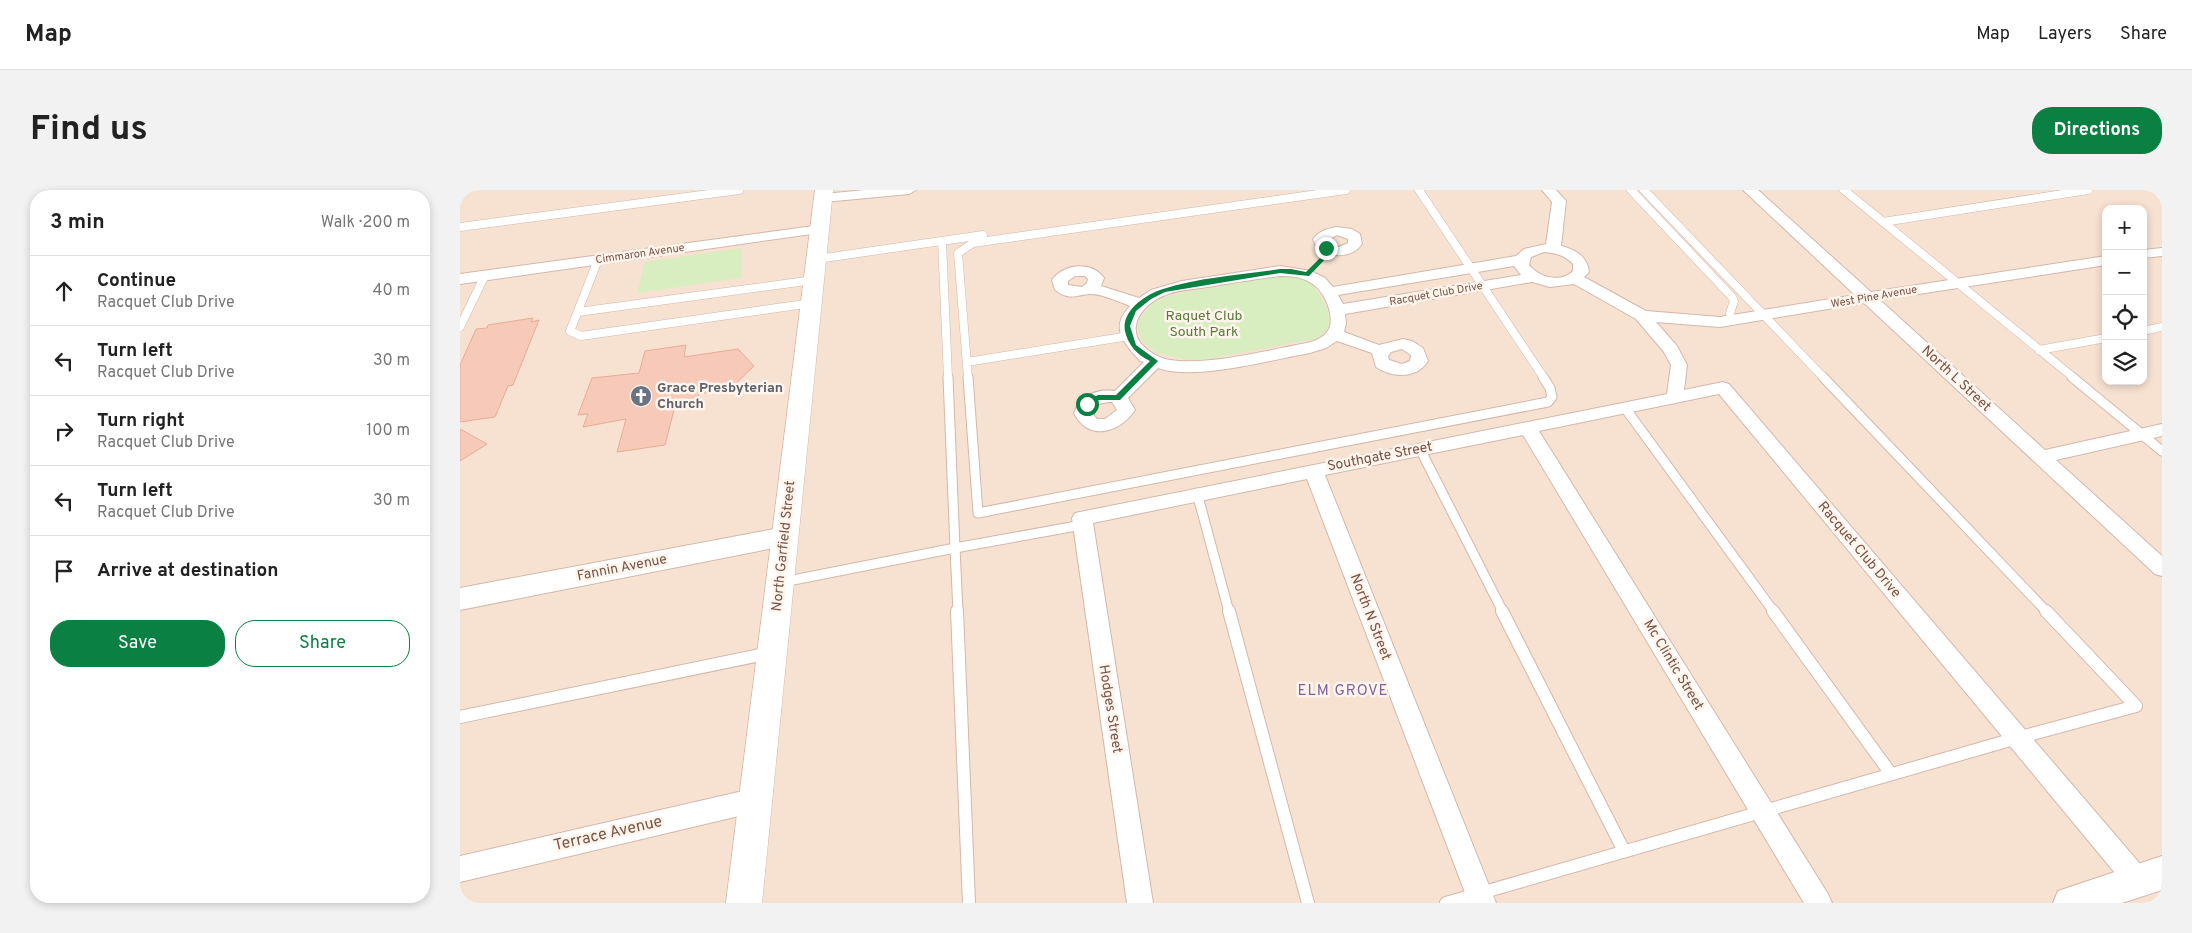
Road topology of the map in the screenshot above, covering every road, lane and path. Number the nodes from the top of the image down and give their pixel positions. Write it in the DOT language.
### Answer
graph roads {
  1 [pos="739,190"];
  2 [pos="910,190"];
  3 [pos="1298,190"];
  4 [pos="1346,190"];
  5 [pos="1419,190"];
  6 [pos="1549,190"];
  7 [pos="1631,190"];
  8 [pos="1644,190"];
  9 [pos="1750,190"];
  10 [pos="1844,190"];
  11 [pos="2088,190"];
  12 [pos="824,194"];
  13 [pos="1883,222"];
  14 [pos="460,227"];
  15 [pos="821,229"];
  16 [pos="942,241"];
  17 [pos="1553,248"];
  18 [pos="1331,250"];
  19 [pos="2162,252"];
  20 [pos="2147,254"];
  21 [pos="598,260"];
  22 [pos="1521,260"];
  23 [pos="2102,261"];
  24 [pos="1470,268"];
  25 [pos="1307,275"];
  26 [pos="485,276"];
  27 [pos="1534,277"];
  28 [pos="1574,278"];
  29 [pos="460,279"];
  30 [pos="814,280"];
  31 [pos="1957,283"];
  32 [pos="1482,286"];
  33 [pos="1091,288"];
  34 [pos="1329,292"];
  35 [pos="1868,298"];
  36 [pos="1141,304"];
  37 [pos="1338,310"];
  38 [pos="578,312"];
  39 [pos="1642,316"];
  40 [pos="1765,316"];
  41 [pos="1732,321"];
  42 [pos="460,327"];
  43 [pos="2162,327"];
  44 [pos="2147,330"];
  45 [pos="1334,334"];
  46 [pos="1129,336"];
  47 [pos="2102,339"];
  48 [pos="2039,350"];
  49 [pos="1381,351"];
  50 [pos="1155,361"];
  51 [pos="967,362"];
  52 [pos="1674,397"];
  53 [pos="1118,398"];
  54 [pos="1625,408"];
  55 [pos="1528,428"];
  56 [pos="2162,430"];
  57 [pos="2142,435"];
  58 [pos="1420,449"];
  59 [pos="2162,451"];
  60 [pos="2042,457"];
  61 [pos="1313,470"];
  62 [pos="1198,493"];
  63 [pos="1083,521"];
  64 [pos="784,537"];
  65 [pos="955,548"];
  66 [pos="2162,568"];
  67 [pos="780,582"];
  68 [pos="460,599"];
  69 [pos="772,652"];
  70 [pos="460,717"];
  71 [pos="2017,738"];
  72 [pos="1891,774"];
  73 [pos="756,800"];
  74 [pos="1762,811"];
  75 [pos="1624,852"];
  76 [pos="460,868"];
  77 [pos="2150,877"];
  78 [pos="1480,899"];
  79 [pos="744,903"];
  80 [pos="969,903"];
  81 [pos="1140,903"];
  82 [pos="1308,903"];
  83 [pos="1446,903"];
  84 [pos="1819,903"];
  85 [pos="2070,903"];
  1 -- 14 [label="lane"];
  2 -- 12 [label="street"];
  3 -- 16 [label="lane"];
  4 -- 51 [label="lane"];
  5 -- 24 [label="lane"];
  6 -- 17 [label="street"];
  7 -- 41 [label="lane"];
  8 -- 40 [label="lane"];
  9 -- 35 [label="street, North L Street"];
  10 -- 13 [label="lane"];
  11 -- 13 [label="lane"];
  12 -- 15 [label="main road, North Garfield Street"];
  13 -- 31 [label="lane"];
  15 -- 21 [label="street, Cimmaron Avenue"];
  15 -- 30 [label="main road, North Garfield Street"];
  16 -- 30 [label="lane"];
  16 -- 65 [label="lane"];
  17 -- 22 [label="street, Racquet Club Drive"];
  17 -- 28 [label="street"];
  18 -- 25 [label="street"];
  19 -- 20 [label="street"];
  21 -- 26 [label="street, Cimmaron Avenue"];
  21 -- 38 [label="lane"];
  22 -- 24 [label="street, Racquet Club Drive"];
  22 -- 27 [label="street"];
  23 -- 31 [label="street, West Pine Avenue"];
  24 -- 32 [label="lane"];
  24 -- 34 [label="street, Racquet Club Drive"];
  25 -- 34 [label="street"];
  25 -- 36 [label="street"];
  26 -- 29 [label="street, Cimmaron Avenue"];
  26 -- 42 [label="lane"];
  27 -- 28 [label="street, Racquet Club Drive"];
  27 -- 32 [label="street, Racquet Club Drive"];
  28 -- 39 [label="street"];
  30 -- 38 [label="lane"];
  30 -- 38 [label="lane"];
  30 -- 64 [label="main road, North Garfield Street"];
  31 -- 35 [label="street, West Pine Avenue"];
  31 -- 48 [label="lane"];
  32 -- 37 [label="street, Racquet Club Drive"];
  32 -- 51 [label="lane"];
  33 -- 36 [label="street"];
  34 -- 37 [label="street"];
  35 -- 40 [label="street, West Pine Avenue"];
  35 -- 60 [label="street, North L Street"];
  36 -- 46 [label="street"];
  37 -- 45 [label="street"];
  39 -- 41 [label="street, West Pine Avenue"];
  39 -- 52 [label="street"];
  40 -- 41 [label="street, West Pine Avenue"];
  40 -- 71 [label="lane"];
  43 -- 44 [label="lane"];
  45 -- 49 [label="street"];
  45 -- 50 [label="street"];
  46 -- 50 [label="street"];
  46 -- 51 [label="lane"];
  47 -- 48 [label="lane"];
  48 -- 57 [label="lane"];
  50 -- 53 [label="street"];
  52 -- 54 [label="street, Southgate Street"];
  52 -- 71 [label="street, Racquet Club Drive"];
  54 -- 55 [label="street, Southgate Street"];
  54 -- 72 [label="lane"];
  55 -- 58 [label="street, Southgate Street"];
  55 -- 74 [label="street, Mc Clintic Street"];
  56 -- 57 [label="street"];
  57 -- 59 [label="lane"];
  57 -- 60 [label="street"];
  58 -- 61 [label="street, Southgate Street"];
  58 -- 75 [label="lane"];
  60 -- 66 [label="street, North L Street"];
  61 -- 62 [label="street, Southgate Street"];
  61 -- 78 [label="street, North N Street"];
  62 -- 63 [label="street, Southgate Street"];
  62 -- 82 [label="lane"];
  63 -- 65 [label="lane"];
  63 -- 81 [label="street, Hodges Street"];
  64 -- 67 [label="main road, North Garfield Street"];
  64 -- 68 [label="street, Fannin Avenue"];
  65 -- 67 [label="lane"];
  65 -- 80 [label="lane"];
  67 -- 69 [label="main road, North Garfield Street"];
  69 -- 70 [label="lane"];
  69 -- 73 [label="main road, North Garfield Street"];
  71 -- 72 [label="lane"];
  71 -- 77 [label="street, Racquet Club Drive"];
  72 -- 74 [label="lane"];
  73 -- 76 [label="street, Terrace Avenue"];
  73 -- 79 [label="main road, North Garfield Street"];
  74 -- 75 [label="lane"];
  74 -- 84 [label="street, Mc Clintic Street"];
  75 -- 78 [label="lane"];
  77 -- 85 [label="street"];
  78 -- 83 [label="lane"];
}
